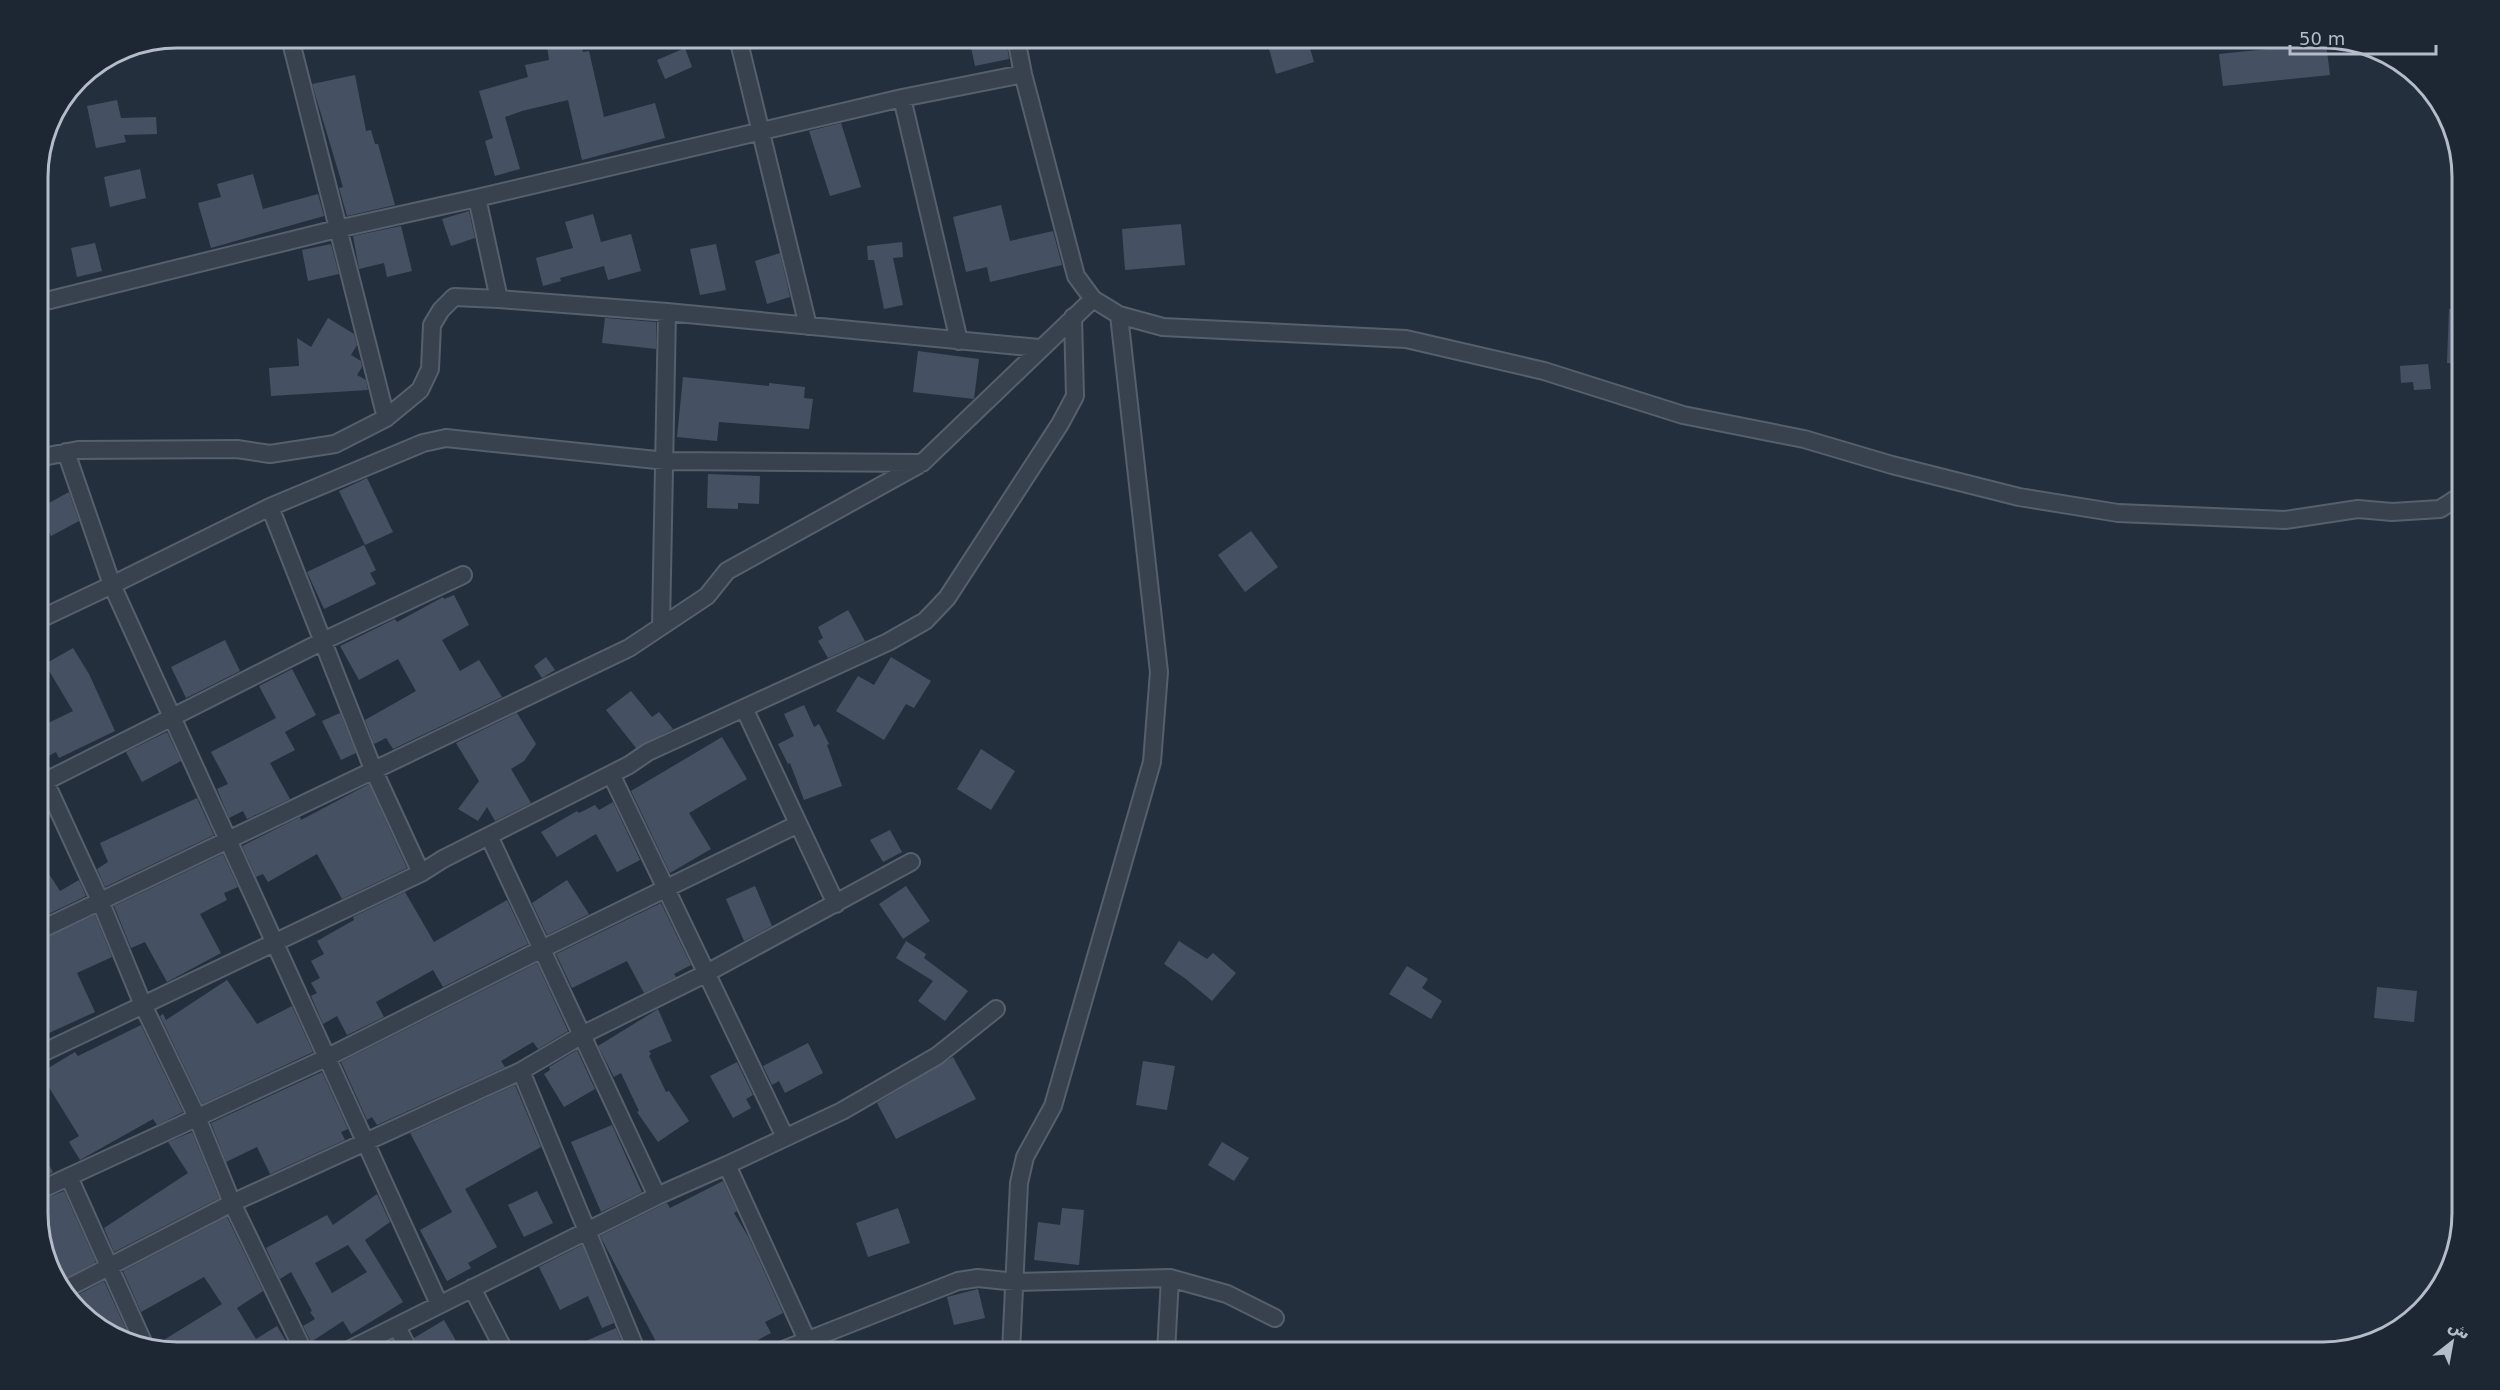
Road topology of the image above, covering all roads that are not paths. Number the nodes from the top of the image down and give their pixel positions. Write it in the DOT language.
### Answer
graph roads {
  1 [pos="292,48"];
  2 [pos="741,48"];
  3 [pos="1018,48"];
  4 [pos="1023,74"];
  5 [pos="902,98"];
  6 [pos="762,131"];
  7 [pos="477,198"];
  8 [pos="337,229"];
  9 [pos="1092,299"];
  10 [pos="499,300"];
  11 [pos="48,301"];
  12 [pos="668,312"];
  13 [pos="1119,315"];
  14 [pos="1073,317"];
  15 [pos="808,326"];
  16 [pos="959,341"];
  17 [pos="1039,348"];
  18 [pos="386,418"];
  19 [pos="66,452"];
  20 [pos="48,456"];
  21 [pos="666,460"];
  22 [pos="922,463"];
  23 [pos="2452,501"];
  24 [pos="270,507"];
  25 [pos="463,575"];
  26 [pos="112,585"];
  27 [pos="48,615"];
  28 [pos="661,626"];
  29 [pos="323,641"];
  30 [pos="744,708"];
  31 [pos="173,717"];
  32 [pos="373,769"];
  33 [pos="611,774"];
  34 [pos="48,781"];
  35 [pos="48,796"];
  36 [pos="798,824"];
  37 [pos="489,836"];
  38 [pos="230,840"];
  39 [pos="911,862"];
  40 [pos="421,873"];
  41 [pos="665,890"];
  42 [pos="101,903"];
  43 [pos="836,904"];
  44 [pos="48,927"];
  45 [pos="276,942"];
  46 [pos="542,949"];
  47 [pos="705,974"];
  48 [pos="143,1005"];
  49 [pos="996,1009"];
  50 [pos="582,1035"];
  51 [pos="48,1050"];
  52 [pos="326,1058"];
  53 [pos="521,1071"];
  54 [pos="197,1117"];
  55 [pos="785,1137"];
  56 [pos="365,1142"];
  57 [pos="727,1165"];
  58 [pos="69,1177"];
  59 [pos="48,1186"];
  60 [pos="657,1196"];
  61 [pos="232,1203"];
  62 [pos="587,1232"];
  63 [pos="108,1266"];
  64 [pos="1170,1278"];
  65 [pos="1016,1282"];
  66 [pos="71,1286"];
  67 [pos="472,1288"];
  68 [pos="439,1304"];
  69 [pos="1275,1318"];
  70 [pos="397,1327"];
  71 [pos="141,1337"];
  72 [pos="807,1340"];
  73 [pos="299,1342"];
  74 [pos="367,1342"];
  75 [pos="404,1342"];
  76 [pos="499,1342"];
  77 [pos="632,1342"];
  78 [pos="803,1342"];
  79 [pos="1012,1342"];
  80 [pos="1167,1342"];
  1 -- 8 [label="street"];
  2 -- 6 [label="street"];
  3 -- 4 [label="street"];
  4 -- 5 [label="street"];
  4 -- 9 [label="street"];
  5 -- 6 [label="street"];
  5 -- 16 [label="street"];
  6 -- 7 [label="street"];
  6 -- 15 [label="street"];
  7 -- 8 [label="street"];
  7 -- 10 [label="street"];
  8 -- 11 [label="street"];
  8 -- 18 [label="street"];
  9 -- 13 [label="street"];
  9 -- 14 [label="street"];
  10 -- 12 [label="street"];
  10 -- 18 [label="street"];
  12 -- 15 [label="street"];
  12 -- 21 [label="street"];
  13 -- 23 [label="street"];
  13 -- 65 [label="street"];
  14 -- 17 [label="street"];
  14 -- 30 [label="street"];
  15 -- 16 [label="street"];
  16 -- 17 [label="street"];
  17 -- 22 [label="street"];
  18 -- 19 [label="street"];
  19 -- 20 [label="street"];
  19 -- 26 [label="street"];
  21 -- 22 [label="street"];
  21 -- 24 [label="street"];
  21 -- 28 [label="street"];
  22 -- 28 [label="street"];
  24 -- 26 [label="street"];
  24 -- 29 [label="street"];
  25 -- 29 [label="street"];
  26 -- 27 [label="street"];
  26 -- 31 [label="street"];
  28 -- 32 [label="street"];
  29 -- 31 [label="street"];
  29 -- 32 [label="street"];
  30 -- 33 [label="street"];
  30 -- 36 [label="street"];
  31 -- 34 [label="street"];
  31 -- 38 [label="street"];
  32 -- 38 [label="street"];
  32 -- 40 [label="street"];
  33 -- 37 [label="street"];
  33 -- 41 [label="street"];
  35 -- 42 [label="street"];
  36 -- 41 [label="street"];
  36 -- 43 [label="street"];
  37 -- 40 [label="street"];
  37 -- 46 [label="street"];
  38 -- 42 [label="street"];
  38 -- 45 [label="street"];
  39 -- 43 [label="street"];
  40 -- 45 [label="street"];
  41 -- 46 [label="street"];
  41 -- 47 [label="street"];
  42 -- 44 [label="street"];
  42 -- 48 [label="street"];
  43 -- 47 [label="street"];
  45 -- 48 [label="street"];
  45 -- 52 [label="street"];
  46 -- 50 [label="street"];
  46 -- 52 [label="street"];
  47 -- 50 [label="street"];
  47 -- 55 [label="street"];
  48 -- 51 [label="street"];
  48 -- 54 [label="street"];
  49 -- 55 [label="street"];
  50 -- 53 [label="street"];
  50 -- 60 [label="street"];
  52 -- 54 [label="street"];
  52 -- 56 [label="street"];
  53 -- 56 [label="street"];
  53 -- 62 [label="street"];
  54 -- 58 [label="street"];
  54 -- 61 [label="street"];
  55 -- 57 [label="street"];
  56 -- 61 [label="street"];
  56 -- 68 [label="street"];
  57 -- 60 [label="street"];
  57 -- 72 [label="street"];
  58 -- 59 [label="street"];
  58 -- 63 [label="street"];
  60 -- 62 [label="street"];
  61 -- 63 [label="street"];
  61 -- 73 [label="street"];
  62 -- 67 [label="street"];
  62 -- 77 [label="street"];
  63 -- 66 [label="street"];
  63 -- 71 [label="street"];
  64 -- 65 [label="street"];
  64 -- 69 [label="street"];
  64 -- 80 [label="street"];
  65 -- 72 [label="street"];
  65 -- 79 [label="street"];
  67 -- 68 [label="street"];
  67 -- 76 [label="street"];
  68 -- 70 [label="street"];
  70 -- 74 [label="street"];
  70 -- 75 [label="street"];
  72 -- 78 [label="street"];
}
